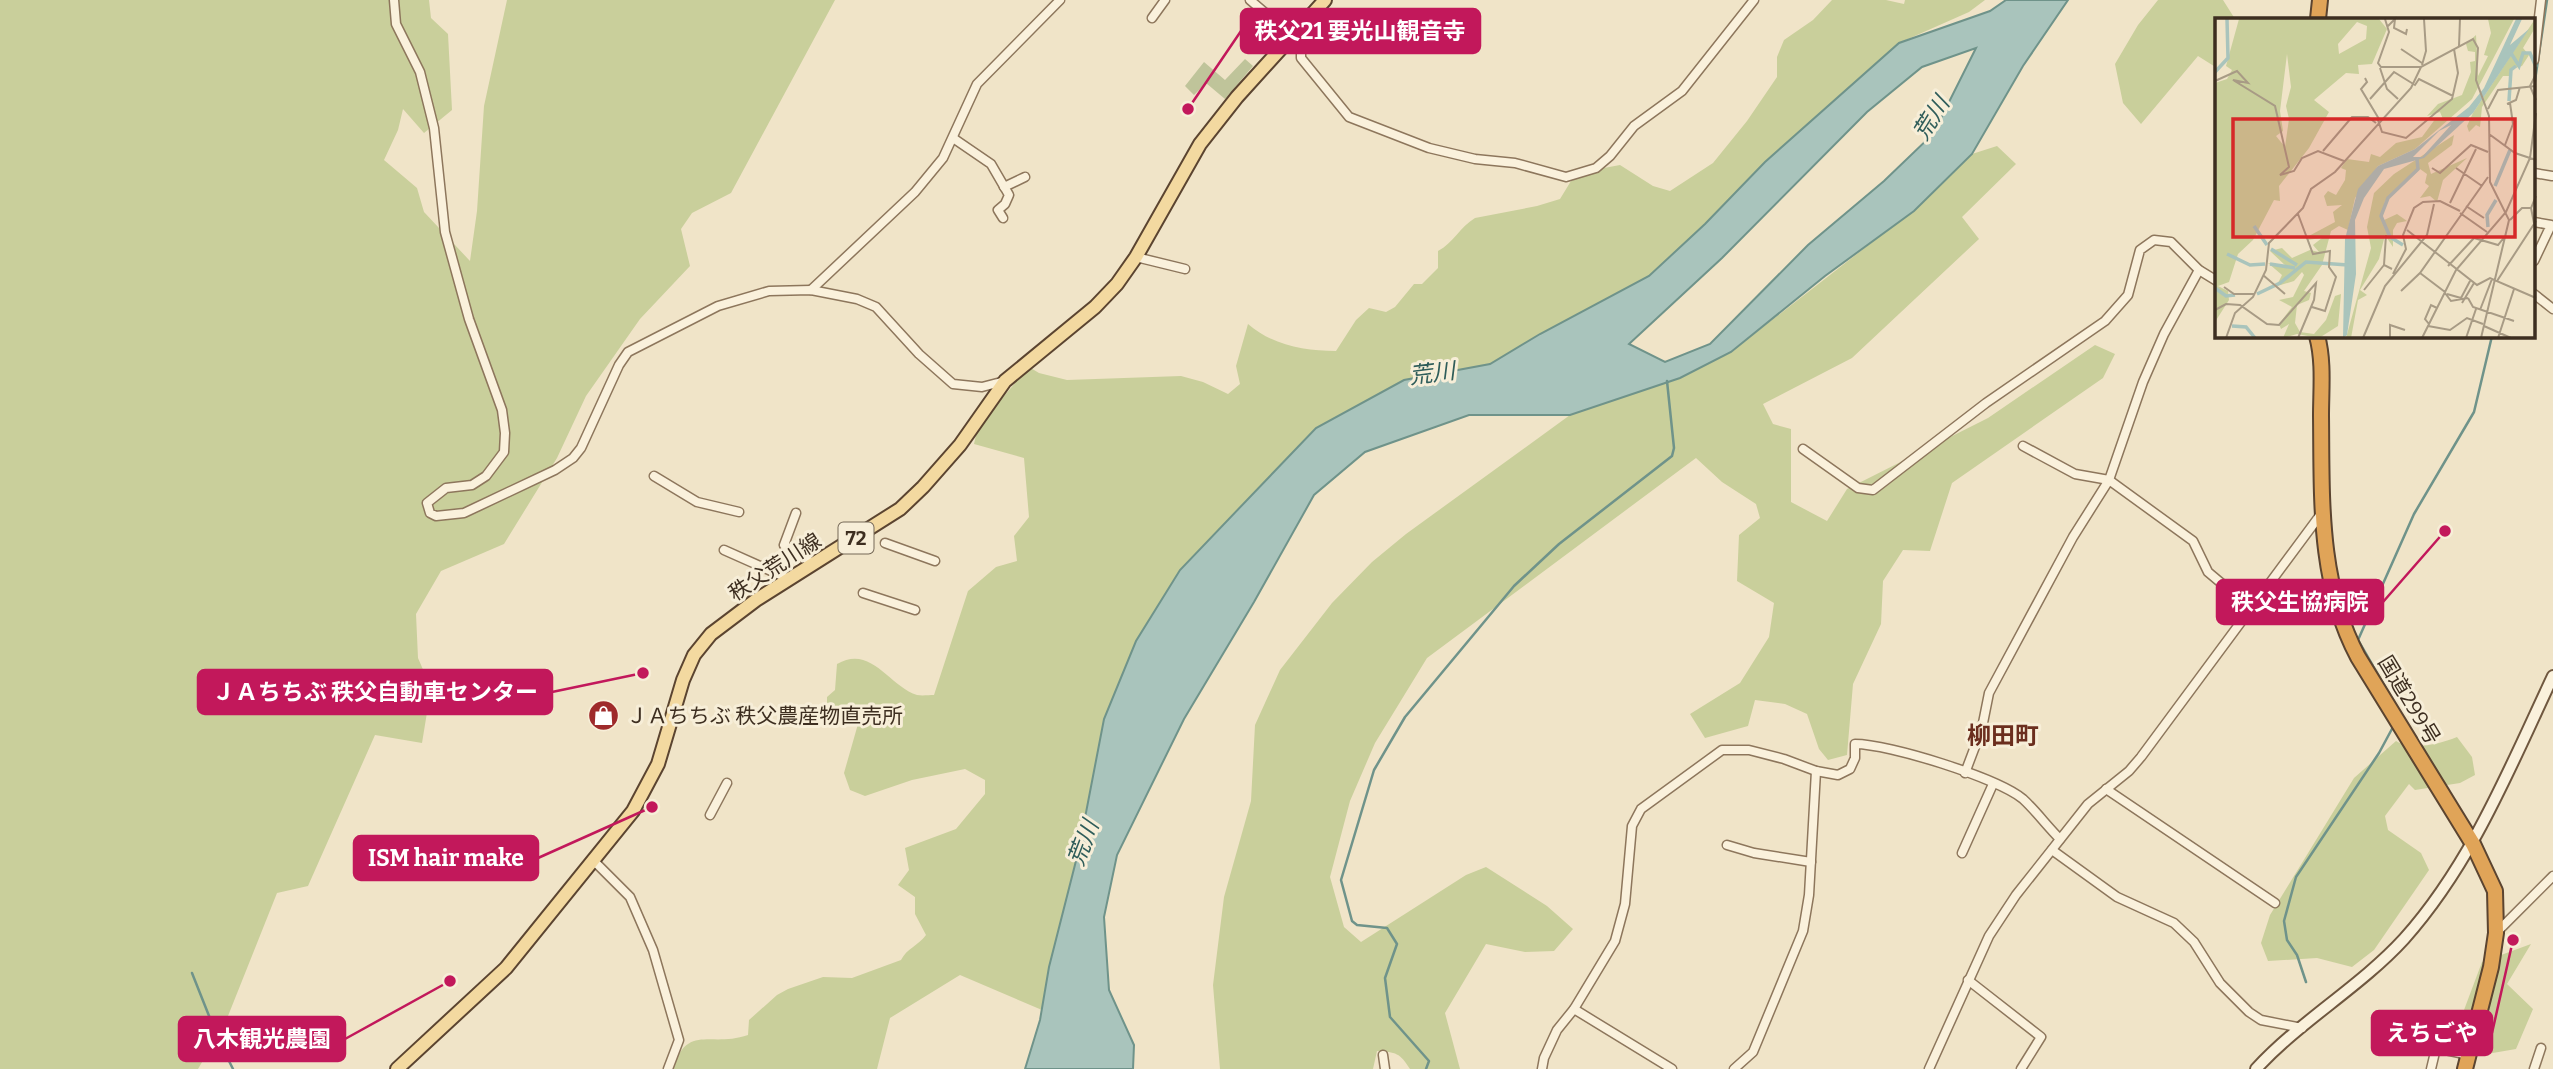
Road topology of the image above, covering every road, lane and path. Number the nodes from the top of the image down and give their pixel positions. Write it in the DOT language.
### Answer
graph roads {
  1 [pos="394,0"];
  2 [pos="1060,0"];
  3 [pos="1166,0"];
  4 [pos="1250,0"];
  5 [pos="1754,0"];
  6 [pos="2320,0"];
  7 [pos="2541,0"];
  8 [pos="1322,1"];
  9 [pos="1312,13"];
  10 [pos="1152,18"];
  11 [pos="2318,18"];
  12 [pos="1291,36"];
  13 [pos="2536,43"];
  14 [pos="953,138"];
  15 [pos="1025,177"];
  16 [pos="1004,187"];
  17 [pos="1003,218"];
  18 [pos="2536,222"];
  19 [pos="1136,257"];
  20 [pos="2536,257"];
  21 [pos="1185,270"];
  22 [pos="2199,270"];
  23 [pos="2215,280"];
  24 [pos="811,290"];
  25 [pos="2536,296"];
  26 [pos="2553,309"];
  27 [pos="2318,338"];
  28 [pos="1005,381"];
  29 [pos="2023,446"];
  30 [pos="1803,449"];
  31 [pos="654,476"];
  32 [pos="2109,480"];
  33 [pos="739,512"];
  34 [pos="796,513"];
  35 [pos="2321,514"];
  36 [pos="885,543"];
  37 [pos="724,550"];
  38 [pos="935,561"];
  39 [pos="814,564"];
  40 [pos="789,579"];
  41 [pos="863,593"];
  42 [pos="2252,609"];
  43 [pos="915,610"];
  44 [pos="2553,676"];
  45 [pos="1816,771"];
  46 [pos="1965,773"];
  47 [pos="727,783"];
  48 [pos="1993,784"];
  49 [pos="2106,789"];
  50 [pos="710,815"];
  51 [pos="2060,839"];
  52 [pos="2473,844"];
  53 [pos="1727,845"];
  54 [pos="2052,850"];
  55 [pos="1962,853"];
  56 [pos="592,859"];
  57 [pos="1811,862"];
  58 [pos="2553,876"];
  59 [pos="2275,903"];
  60 [pos="2496,933"];
  61 [pos="1968,981"];
  62 [pos="1574,1009"];
  63 [pos="2302,1028"];
  64 [pos="2541,1048"];
  65 [pos="1383,1055"];
  66 [pos="2467,1062"];
  67 [pos="397,1069"];
  68 [pos="668,1069"];
  69 [pos="1385,1069"];
  70 [pos="1542,1069"];
  71 [pos="1672,1069"];
  72 [pos="1734,1069"];
  73 [pos="1928,1069"];
  74 [pos="2021,1069"];
  75 [pos="2256,1069"];
  76 [pos="2431,1069"];
  77 [pos="2533,1069"];
  1 -- 24 [label="street"];
  2 -- 14 [label="street"];
  3 -- 10 [label="street"];
  4 -- 12 [label="street"];
  5 -- 9 [label="street"];
  6 -- 11 [label="highway"];
  7 -- 13 [label="street"];
  8 -- 9 [label="main road, 秩父荒川線 / 72"];
  9 -- 12 [label="main road, 秩父荒川線 / 72"];
  12 -- 19 [label="main road, 秩父荒川線 / 72"];
  14 -- 16 [label="street"];
  14 -- 24 [label="street"];
  15 -- 16 [label="street"];
  16 -- 17 [label="street"];
  18 -- 20 [label="street"];
  19 -- 21 [label="street"];
  19 -- 28 [label="main road, 秩父荒川線 / 72"];
  22 -- 23 [label="street"];
  22 -- 30 [label="street"];
  22 -- 32 [label="street"];
  24 -- 28 [label="street"];
  25 -- 26 [label="street"];
  27 -- 35 [label="highway, 国道299号"];
  28 -- 39 [label="main road, 秩父荒川線 / 72"];
  29 -- 32 [label="street"];
  31 -- 33 [label="street"];
  32 -- 42 [label="street"];
  32 -- 46 [label="street"];
  34 -- 39 [label="street"];
  35 -- 42 [label="street"];
  35 -- 52 [label="highway, 国道299号"];
  36 -- 38 [label="street"];
  37 -- 40 [label="street"];
  39 -- 40 [label="main road, 秩父荒川線 / 72"];
  40 -- 56 [label="main road, 秩父荒川線 / 72"];
  41 -- 43 [label="street"];
  42 -- 49 [label="street"];
  44 -- 52 [label="street"];
  45 -- 46 [label="street"];
  45 -- 57 [label="street"];
  45 -- 62 [label="street"];
  46 -- 48 [label="street"];
  47 -- 50 [label="street"];
  48 -- 51 [label="street"];
  48 -- 55 [label="street"];
  49 -- 51 [label="street"];
  49 -- 59 [label="street"];
  51 -- 54 [label="street"];
  52 -- 60 [label="highway, 国道299号"];
  52 -- 63 [label="street"];
  53 -- 57 [label="street"];
  54 -- 61 [label="street"];
  54 -- 63 [label="street"];
  56 -- 67 [label="main road, 秩父荒川線 / 72"];
  56 -- 68 [label="street"];
  57 -- 72 [label="street"];
  58 -- 60 [label="street"];
  60 -- 66 [label="highway, 国道299号"];
  61 -- 73 [label="street"];
  61 -- 74 [label="street"];
  62 -- 70 [label="street"];
  62 -- 71 [label="street"];
  63 -- 75 [label="street"];
  64 -- 77 [label="street"];
  65 -- 69 [label="street"];
  66 -- 76 [label="street"];
}
